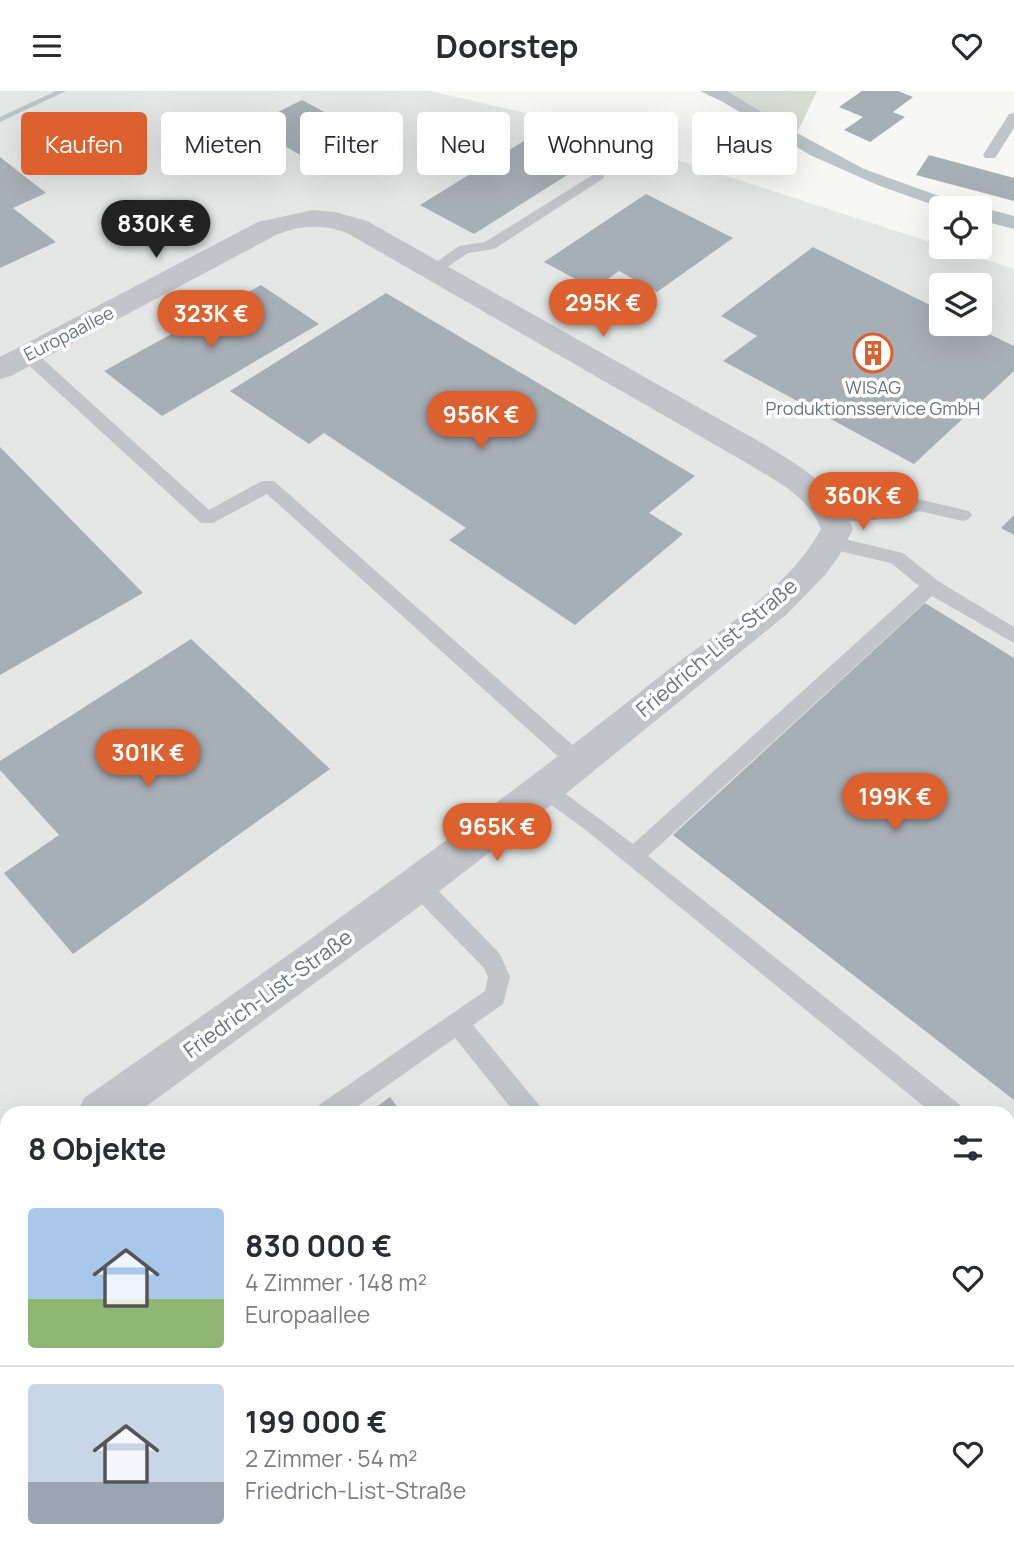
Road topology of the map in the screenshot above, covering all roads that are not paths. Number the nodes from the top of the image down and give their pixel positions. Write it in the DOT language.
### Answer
graph roads {
  1 [pos="1014,117"];
  2 [pos="990,155"];
  3 [pos="599,175"];
  4 [pos="432,271"];
  5 [pos="28,355"];
  6 [pos="0,369"];
  7 [pos="963,515"];
  8 [pos="833,530"];
  9 [pos="931,586"];
  10 [pos="1014,636"];
  11 [pos="578,762"];
  12 [pos="544,789"];
  13 [pos="632,857"];
  14 [pos="418,885"];
  15 [pos="458,1024"];
  16 [pos="110,1106"];
  17 [pos="338,1106"];
  18 [pos="524,1106"];
  19 [pos="942,1106"];
  1 -- 2 [label="lane"];
  3 -- 4 [label="lane"];
  4 -- 5 [label="street, Europaallee"];
  4 -- 8 [label="street"];
  5 -- 6 [label="street, Europaallee"];
  5 -- 11 [label="lane"];
  7 -- 8 [label="lane"];
  8 -- 9 [label="lane"];
  8 -- 11 [label="street, Friedrich-List-Straße"];
  9 -- 10 [label="lane"];
  9 -- 13 [label="lane"];
  11 -- 12 [label="street, Friedrich-List-Straße"];
  12 -- 13 [label="lane"];
  12 -- 14 [label="street, Friedrich-List-Straße"];
  13 -- 19 [label="lane"];
  14 -- 15 [label="lane"];
  14 -- 16 [label="street, Friedrich-List-Straße"];
  15 -- 17 [label="lane"];
  15 -- 18 [label="lane"];
}
